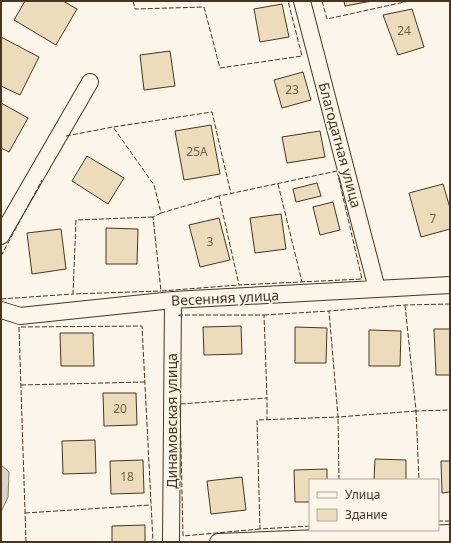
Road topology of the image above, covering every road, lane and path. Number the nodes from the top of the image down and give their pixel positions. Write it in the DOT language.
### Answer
graph roads {
  1 [pos="302,1"];
  2 [pos="90,82"];
  3 [pos="1,236"];
  4 [pos="450,285"];
  5 [pos="377,289"];
  6 [pos="173,300"];
  7 [pos="1,310"];
  8 [pos="450,533"];
  9 [pos="171,542"];
  10 [pos="218,542"];
  1 -- 5 [label="street, Благодатная улица"];
  2 -- 3 [label="street"];
  4 -- 5 [label="street, Весенняя улица"];
  5 -- 6 [label="street, Весенняя улица"];
  6 -- 7 [label="street, Весенняя улица"];
  6 -- 9 [label="street, Динамовская улица"];
  8 -- 10 [label="street"];
}
